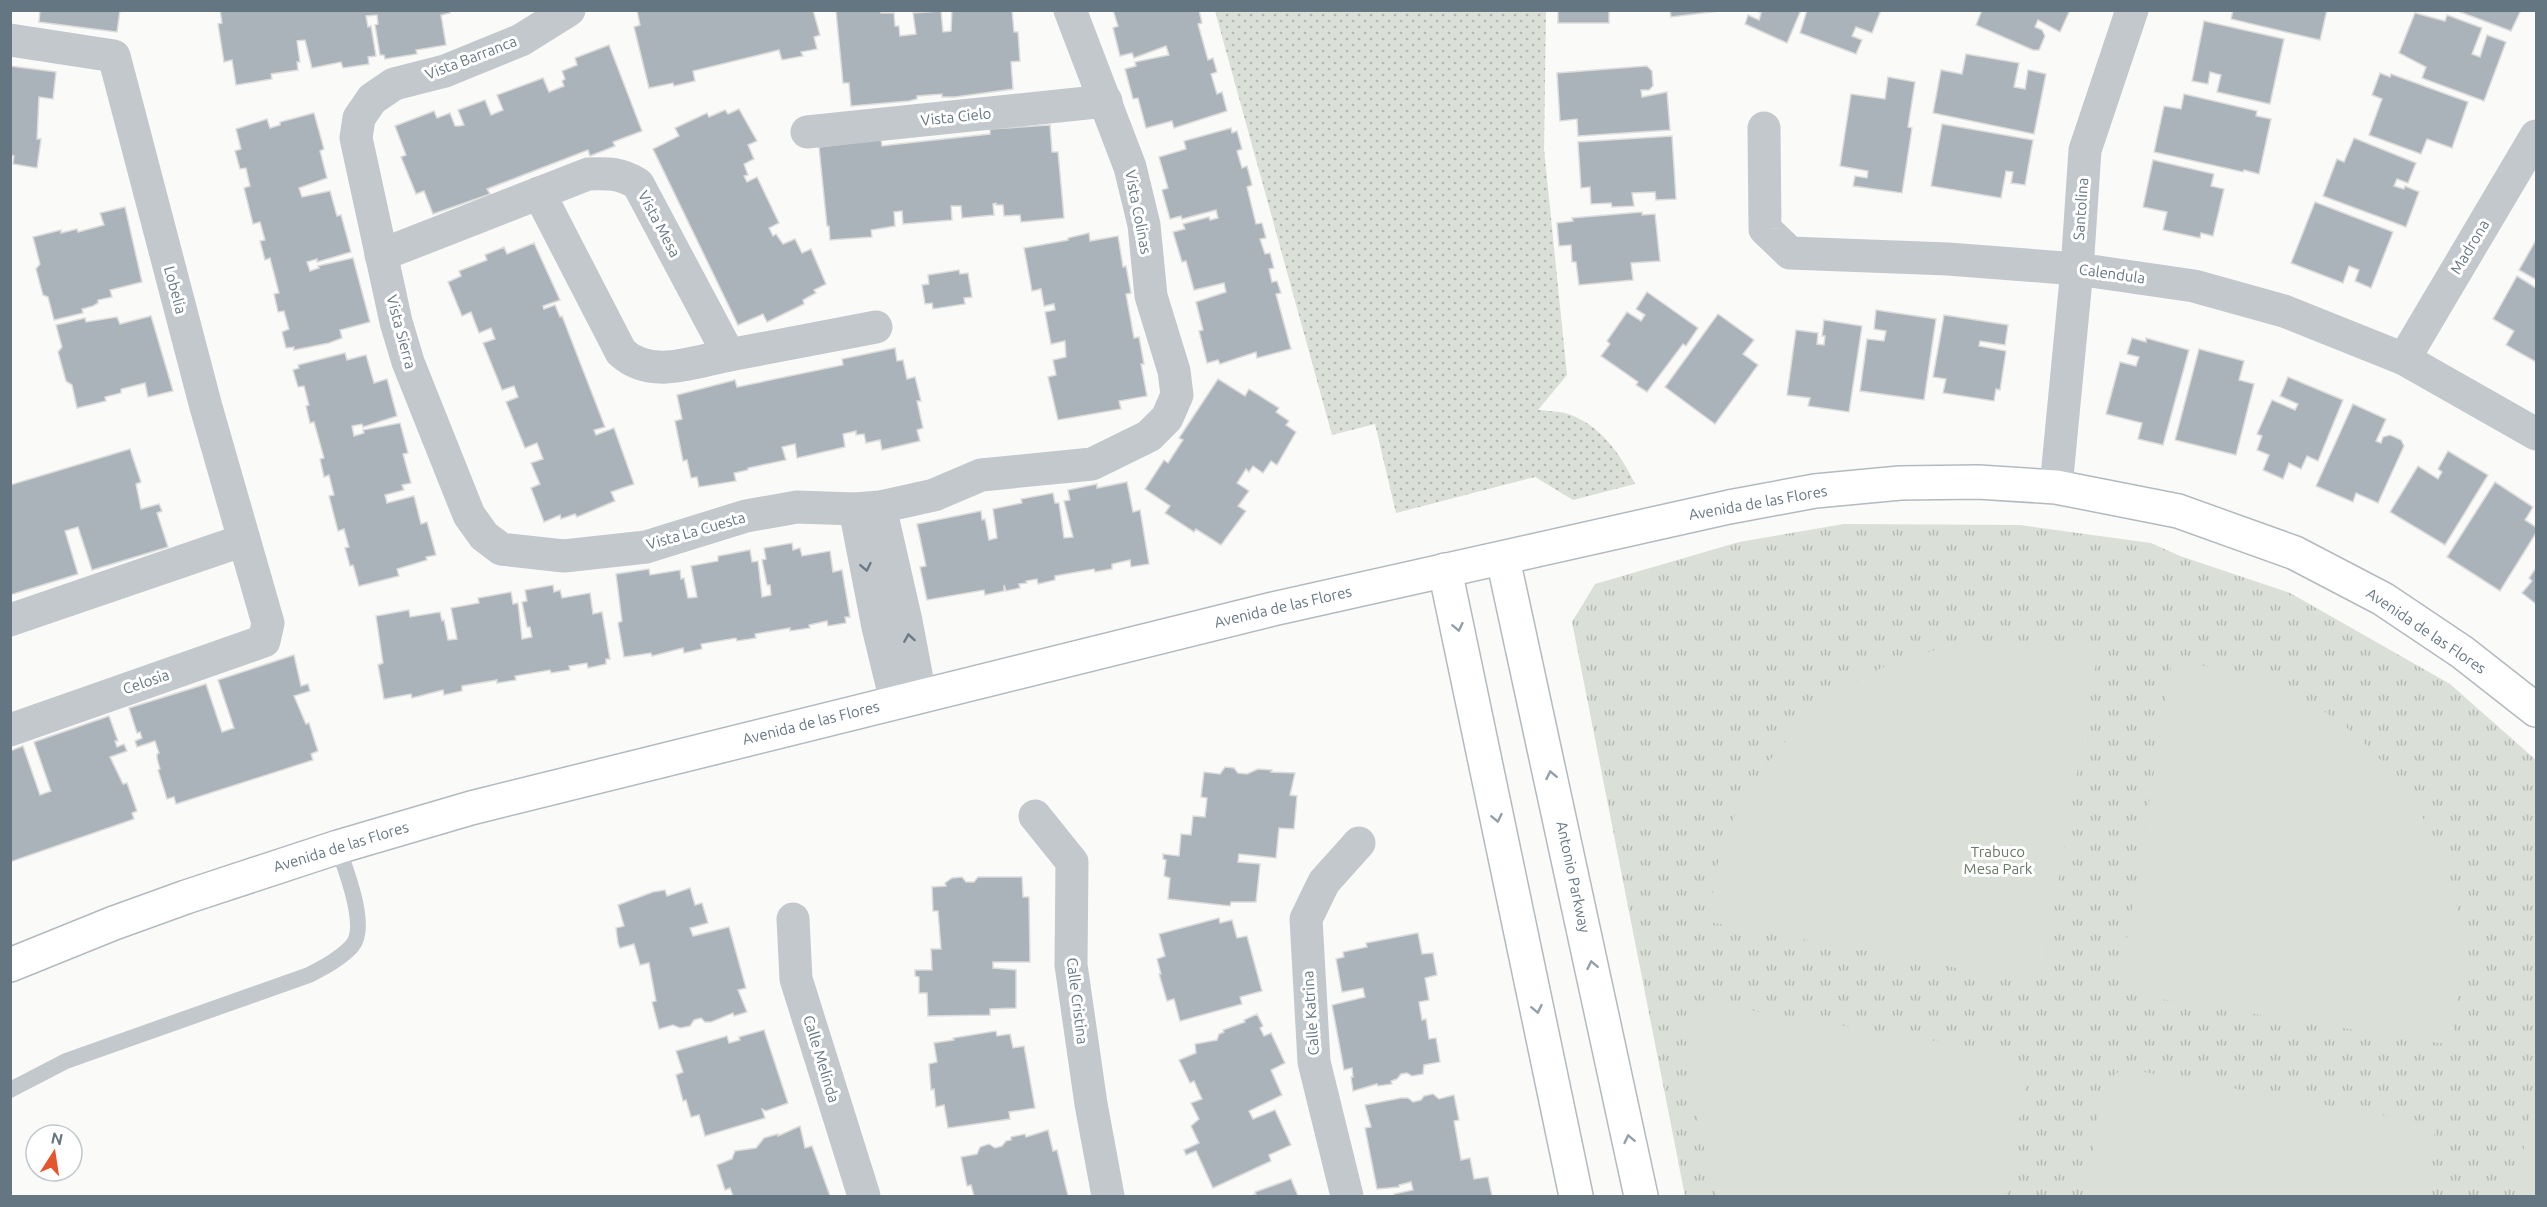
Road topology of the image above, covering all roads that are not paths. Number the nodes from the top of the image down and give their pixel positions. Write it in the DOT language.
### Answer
graph roads {
  1 [pos="568,10"];
  2 [pos="1070,10"];
  3 [pos="2132,10"];
  4 [pos="10,40"];
  5 [pos="372,99"];
  6 [pos="1106,101"];
  7 [pos="1764,128"];
  8 [pos="807,132"];
  9 [pos="2536,136"];
  10 [pos="539,193"];
  11 [pos="381,255"];
  12 [pos="2077,269"];
  13 [pos="876,327"];
  14 [pos="729,355"];
  15 [pos="2404,359"];
  16 [pos="1167,418"];
  17 [pos="2536,434"];
  18 [pos="2056,487"];
  19 [pos="868,508"];
  20 [pos="244,540"];
  21 [pos="501,549"];
  22 [pos="1503,558"];
  23 [pos="1446,570"];
  24 [pos="10,620"];
  25 [pos="268,623"];
  26 [pos="908,698"];
  27 [pos="2536,710"];
  28 [pos="10,730"];
  29 [pos="1035,816"];
  30 [pos="1359,843"];
  31 [pos="338,847"];
  32 [pos="794,919"];
  33 [pos="10,965"];
  34 [pos="10,1090"];
  35 [pos="864,1197"];
  36 [pos="1108,1197"];
  37 [pos="1347,1197"];
  38 [pos="1576,1197"];
  39 [pos="1641,1197"];
  1 -- 5 [label="street, Vista Barranca"];
  2 -- 6 [label="street, Vista Colinas"];
  3 -- 12 [label="street, Santolina"];
  4 -- 20 [label="street, Lobelia"];
  5 -- 11 [label="street, Vista Sierra"];
  6 -- 8 [label="street, Vista Cielo"];
  6 -- 16 [label="street, Vista Colinas"];
  7 -- 12 [label="street, Calendula"];
  9 -- 15 [label="street, Madrona"];
  10 -- 11 [label="street, Vista Mesa"];
  10 -- 14 [label="street"];
  10 -- 14 [label="street, Vista Mesa"];
  11 -- 21 [label="street, Vista Sierra"];
  12 -- 15 [label="street, Calendula"];
  12 -- 18 [label="street, Santolina"];
  13 -- 14 [label="street"];
  15 -- 17 [label="street, Calendula"];
  16 -- 19 [label="street, Vista La Cuesta"];
  18 -- 22 [label="main road, Avenida de las Flores"];
  18 -- 27 [label="main road, Avenida de las Flores"];
  19 -- 21 [label="street, Vista La Cuesta"];
  19 -- 26 [label="street"];
  20 -- 24 [label="street"];
  20 -- 25 [label="street, Lobelia"];
  22 -- 23 [label="main road, Avenida de las Flores"];
  39 -- 22 [label="main road, Antonio Parkway, one-way"];
  23 -- 26 [label="main road, Avenida de las Flores"];
  23 -- 38 [label="main road, one-way"];
  25 -- 28 [label="street, Celosia"];
  26 -- 31 [label="main road, Avenida de las Flores"];
  29 -- 36 [label="street, Calle Cristina"];
  30 -- 37 [label="street, Calle Katrina"];
  31 -- 33 [label="main road, Avenida de las Flores"];
  31 -- 34 [label="lane"];
  32 -- 35 [label="street, Calle Melinda"];
}
